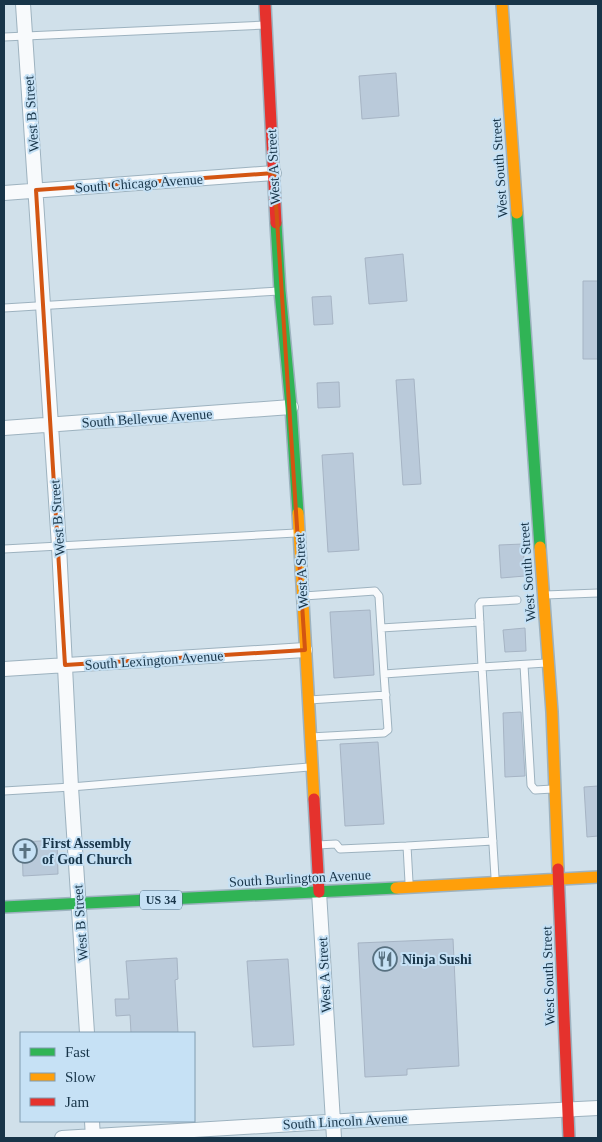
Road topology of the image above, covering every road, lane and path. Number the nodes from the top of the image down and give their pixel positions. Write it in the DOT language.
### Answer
graph roads {
  1 [pos="23,4"];
  2 [pos="264,4"];
  3 [pos="502,4"];
  4 [pos="266,24"];
  5 [pos="25,36"];
  6 [pos="4,37"];
  7 [pos="274,173"];
  8 [pos="36,190"];
  9 [pos="4,192"];
  10 [pos="280,291"];
  11 [pos="43,306"];
  12 [pos="4,308"];
  13 [pos="291,407"];
  14 [pos="51,425"];
  15 [pos="4,428"];
  16 [pos="299,532"];
  17 [pos="59,546"];
  18 [pos="4,549"];
  19 [pos="598,593"];
  20 [pos="544,595"];
  21 [pos="302,596"];
  22 [pos="517,600"];
  23 [pos="480,622"];
  24 [pos="382,628"];
  25 [pos="305,650"];
  26 [pos="548,663"];
  27 [pos="65,665"];
  28 [pos="524,665"];
  29 [pos="482,667"];
  30 [pos="4,669"];
  31 [pos="384,674"];
  32 [pos="386,695"];
  33 [pos="308,700"];
  34 [pos="310,737"];
  35 [pos="312,767"];
  36 [pos="71,787"];
  37 [pos="556,788"];
  38 [pos="4,791"];
  39 [pos="493,841"];
  40 [pos="316,845"];
  41 [pos="407,846"];
  42 [pos="598,877"];
  43 [pos="560,879"];
  44 [pos="496,883"];
  45 [pos="409,888"];
  46 [pos="319,892"];
  47 [pos="79,904"];
  48 [pos="4,907"];
  49 [pos="87,1032"];
  50 [pos="598,1108"];
  51 [pos="568,1110"];
  52 [pos="92,1122"];
  53 [pos="333,1122"];
  54 [pos="93,1137"];
  55 [pos="62,1138"];
  56 [pos="334,1138"];
  57 [pos="569,1138"];
  1 -- 5 [label="street, West B Street"];
  2 -- 4 [label="main road, West A Street"];
  3 -- 20 [label="main road, West South Street"];
  4 -- 5 [label="lane"];
  4 -- 7 [label="main road, West A Street"];
  5 -- 6 [label="lane"];
  5 -- 8 [label="street, West B Street"];
  7 -- 8 [label="street, South Chicago Avenue"];
  7 -- 10 [label="main road, West A Street"];
  8 -- 9 [label="street, South Chicago Avenue"];
  8 -- 11 [label="street, West B Street"];
  10 -- 11 [label="lane"];
  10 -- 13 [label="main road, West A Street"];
  11 -- 12 [label="lane"];
  11 -- 14 [label="street, West B Street"];
  13 -- 14 [label="street, South Bellevue Avenue"];
  13 -- 16 [label="main road, West A Street"];
  14 -- 15 [label="street, South Bellevue Avenue"];
  14 -- 17 [label="street, West B Street"];
  16 -- 17 [label="lane"];
  16 -- 21 [label="main road, West A Street"];
  17 -- 18 [label="lane"];
  17 -- 27 [label="street, West B Street"];
  19 -- 20 [label="lane"];
  20 -- 26 [label="main road, West South Street"];
  21 -- 24 [label="lane"];
  21 -- 25 [label="main road, West A Street"];
  22 -- 23 [label="lane"];
  23 -- 24 [label="lane"];
  23 -- 29 [label="lane"];
  24 -- 31 [label="lane"];
  25 -- 27 [label="street, South Lexington Avenue"];
  25 -- 33 [label="main road, West A Street"];
  26 -- 28 [label="lane"];
  26 -- 37 [label="main road, West South Street"];
  27 -- 30 [label="street, South Lexington Avenue"];
  27 -- 36 [label="street, West B Street"];
  28 -- 29 [label="lane"];
  28 -- 37 [label="lane"];
  29 -- 31 [label="lane"];
  29 -- 39 [label="lane"];
  31 -- 32 [label="lane"];
  32 -- 33 [label="lane"];
  32 -- 34 [label="lane"];
  33 -- 34 [label="main road, West A Street"];
  34 -- 35 [label="main road, West A Street"];
  35 -- 36 [label="lane"];
  35 -- 40 [label="main road, West A Street"];
  36 -- 38 [label="lane"];
  36 -- 47 [label="street, West B Street"];
  37 -- 43 [label="main road, West South Street"];
  39 -- 41 [label="lane"];
  39 -- 44 [label="lane"];
  40 -- 41 [label="lane"];
  40 -- 46 [label="main road, West A Street"];
  41 -- 45 [label="lane"];
  42 -- 43 [label="main road, South Burlington Avenue / US 34"];
  43 -- 44 [label="main road, South Burlington Avenue / US 34"];
  43 -- 51 [label="main road, West South Street"];
  44 -- 45 [label="main road, South Burlington Avenue / US 34"];
  45 -- 46 [label="main road, South Burlington Avenue / US 34"];
  46 -- 47 [label="main road, South Burlington Avenue / US 34"];
  46 -- 53 [label="street, West A Street"];
  47 -- 48 [label="main road, South Burlington Avenue / US 34"];
  47 -- 49 [label="street, West B Street"];
  50 -- 51 [label="street, South Lincoln Avenue"];
  51 -- 53 [label="street, South Lincoln Avenue"];
  51 -- 57 [label="main road, West South Street"];
  52 -- 54 [label="street"];
  53 -- 54 [label="street, South Lincoln Avenue"];
  53 -- 56 [label="street, West A Street"];
  54 -- 55 [label="street, South Lincoln Avenue"];
}
